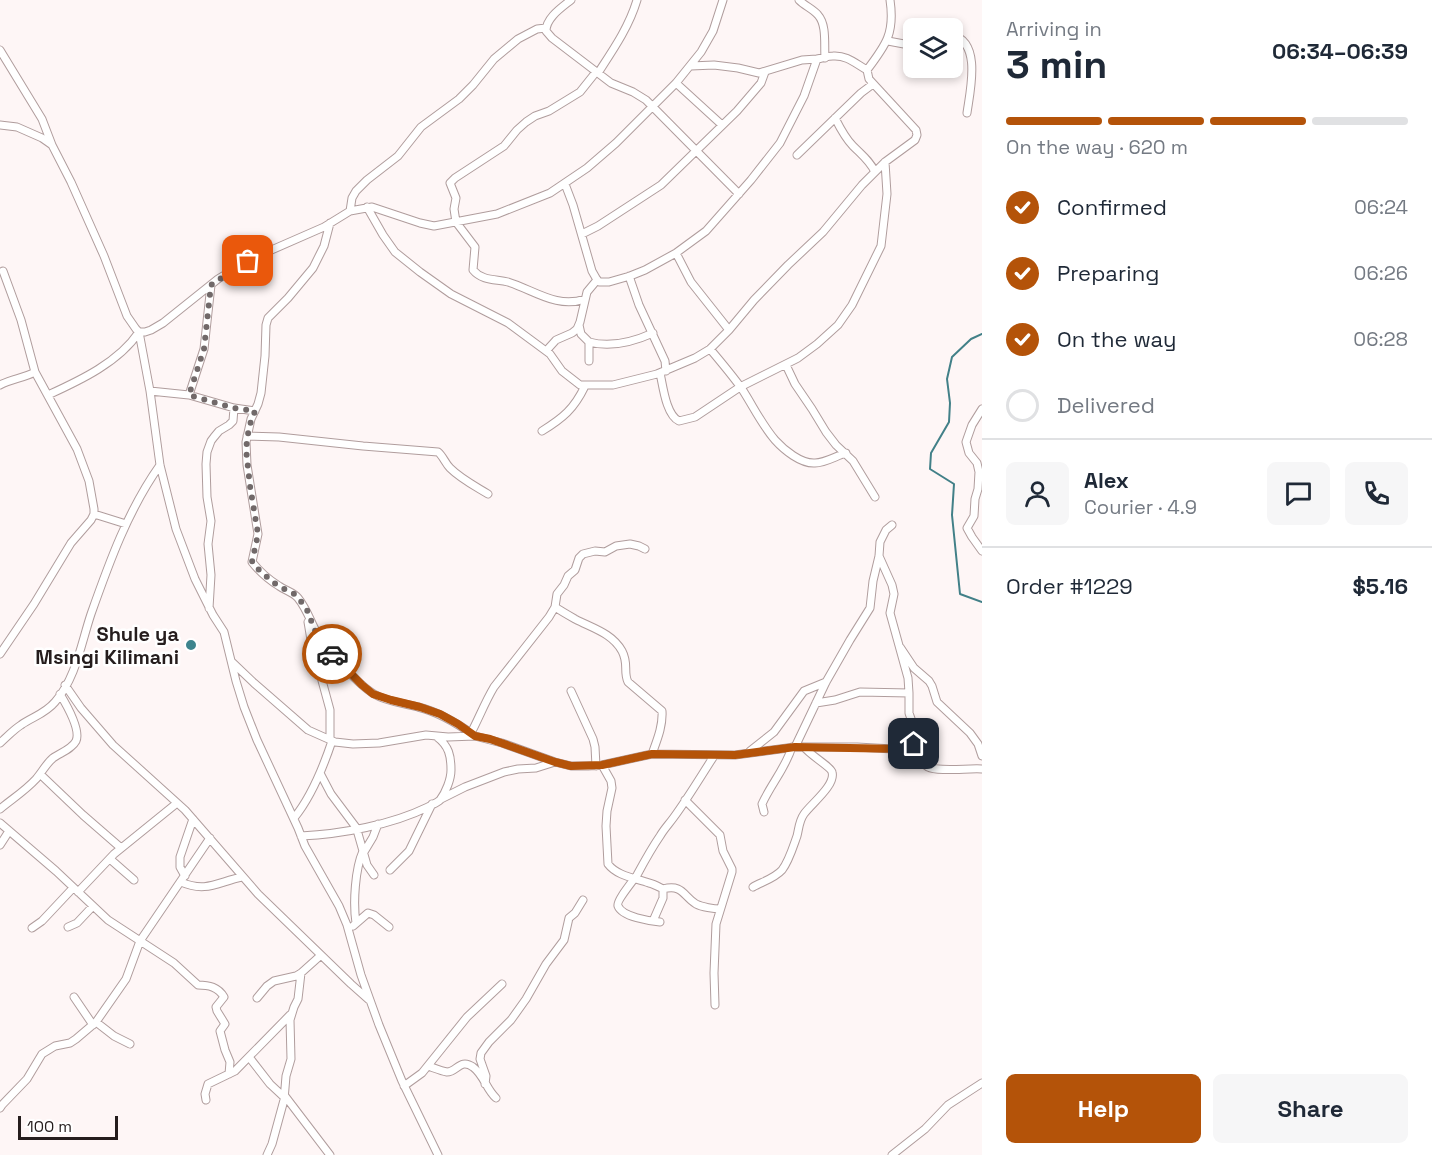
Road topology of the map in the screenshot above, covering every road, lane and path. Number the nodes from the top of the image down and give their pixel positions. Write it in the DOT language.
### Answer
graph roads {
  1 [pos="571,0"];
  2 [pos="637,0"];
  3 [pos="723,0"];
  4 [pos="799,0"];
  5 [pos="890,0"];
  6 [pos="546,28"];
  7 [pos="963,39"];
  8 [pos="888,41"];
  9 [pos="903,44"];
  10 [pos="0,50"];
  11 [pos="821,58"];
  12 [pos="691,66"];
  13 [pos="867,70"];
  14 [pos="597,72"];
  15 [pos="765,72"];
  16 [pos="676,83"];
  17 [pos="873,84"];
  18 [pos="652,107"];
  19 [pos="967,113"];
  20 [pos="835,118"];
  21 [pos="0,125"];
  22 [pos="722,125"];
  23 [pos="52,145"];
  24 [pos="695,150"];
  25 [pos="796,155"];
  26 [pos="885,162"];
  27 [pos="875,172"];
  28 [pos="565,184"];
  29 [pos="739,195"];
  30 [pos="367,207"];
  31 [pos="350,211"];
  32 [pos="456,222"];
  33 [pos="330,223"];
  34 [pos="582,234"];
  35 [pos="675,253"];
  36 [pos="3,271"];
  37 [pos="629,276"];
  38 [pos="597,280"];
  39 [pos="211,285"];
  40 [pos="585,299"];
  41 [pos="579,325"];
  42 [pos="729,330"];
  43 [pos="139,332"];
  44 [pos="653,333"];
  45 [pos="588,342"];
  46 [pos="710,349"];
  47 [pos="546,351"];
  48 [pos="590,361"];
  49 [pos="786,365"];
  50 [pos="35,372"];
  51 [pos="663,372"];
  52 [pos="0,385"];
  53 [pos="585,386"];
  54 [pos="740,387"];
  55 [pos="150,391"];
  56 [pos="48,395"];
  57 [pos="189,395"];
  58 [pos="234,408"];
  59 [pos="982,409"];
  60 [pos="255,411"];
  61 [pos="542,431"];
  62 [pos="247,436"];
  63 [pos="846,453"];
  64 [pos="160,465"];
  65 [pos="488,494"];
  66 [pos="875,497"];
  67 [pos="94,514"];
  68 [pos="126,524"];
  69 [pos="892,525"];
  70 [pos="645,549"];
  71 [pos="982,551"];
  72 [pos="879,556"];
  73 [pos="555,607"];
  74 [pos="208,608"];
  75 [pos="307,610"];
  76 [pos="898,645"];
  77 [pos="0,654"];
  78 [pos="232,662"];
  79 [pos="826,682"];
  80 [pos="66,685"];
  81 [pos="571,691"];
  82 [pos="909,693"];
  83 [pos="60,694"];
  84 [pos="816,703"];
  85 [pos="473,734"];
  86 [pos="435,736"];
  87 [pos="331,740"];
  88 [pos="0,743"];
  89 [pos="794,747"];
  90 [pos="804,747"];
  91 [pos="748,753"];
  92 [pos="915,753"];
  93 [pos="652,754"];
  94 [pos="714,756"];
  95 [pos="982,756"];
  96 [pos="555,762"];
  97 [pos="599,766"];
  98 [pos="982,769"];
  99 [pos="320,773"];
  100 [pos="40,774"];
  101 [pos="685,800"];
  102 [pos="436,802"];
  103 [pos="177,803"];
  104 [pos="0,809"];
  105 [pos="764,812"];
  106 [pos="294,818"];
  107 [pos="193,819"];
  108 [pos="0,823"];
  109 [pos="378,824"];
  110 [pos="358,830"];
  111 [pos="9,831"];
  112 [pos="301,836"];
  113 [pos="210,838"];
  114 [pos="0,845"];
  115 [pos="121,848"];
  116 [pos="364,851"];
  117 [pos="110,859"];
  118 [pos="390,870"];
  119 [pos="374,875"];
  120 [pos="242,877"];
  121 [pos="134,879"];
  122 [pos="183,879"];
  123 [pos="634,879"];
  124 [pos="753,887"];
  125 [pos="663,889"];
  126 [pos="75,890"];
  127 [pos="583,900"];
  128 [pos="93,906"];
  129 [pos="720,909"];
  130 [pos="356,923"];
  131 [pos="68,927"];
  132 [pos="389,927"];
  133 [pos="32,928"];
  134 [pos="349,929"];
  135 [pos="140,941"];
  136 [pos="321,956"];
  137 [pos="301,973"];
  138 [pos="502,984"];
  139 [pos="74,997"];
  140 [pos="257,998"];
  141 [pos="371,1001"];
  142 [pos="715,1005"];
  143 [pos="292,1013"];
  144 [pos="94,1024"];
  145 [pos="130,1044"];
  146 [pos="249,1057"];
  147 [pos="428,1066"];
  148 [pos="229,1074"];
  149 [pos="982,1083"];
  150 [pos="486,1084"];
  151 [pos="404,1086"];
  152 [pos="285,1097"];
  153 [pos="496,1098"];
  154 [pos="206,1100"];
  155 [pos="0,1108"];
  156 [pos="267,1155"];
  157 [pos="330,1155"];
  158 [pos="438,1155"];
  159 [pos="892,1155"];
  1 -- 6 [label="street"];
  2 -- 14 [label="street"];
  3 -- 12 [label="street"];
  4 -- 11 [label="street"];
  5 -- 8 [label="street"];
  6 -- 14 [label="street"];
  6 -- 31 [label="street"];
  7 -- 19 [label="street"];
  8 -- 9 [label="street"];
  8 -- 13 [label="street"];
  10 -- 23 [label="street"];
  11 -- 13 [label="street"];
  11 -- 15 [label="street"];
  11 -- 29 [label="street"];
  12 -- 15 [label="street"];
  12 -- 16 [label="street"];
  13 -- 17 [label="street"];
  14 -- 18 [label="street"];
  14 -- 32 [label="street"];
  15 -- 22 [label="street"];
  16 -- 18 [label="street"];
  16 -- 22 [label="street"];
  17 -- 20 [label="street"];
  17 -- 26 [label="street"];
  18 -- 24 [label="street"];
  18 -- 28 [label="street"];
  20 -- 25 [label="street"];
  20 -- 27 [label="street"];
  21 -- 23 [label="street"];
  22 -- 24 [label="street"];
  23 -- 43 [label="street"];
  24 -- 29 [label="street"];
  24 -- 34 [label="street"];
  26 -- 27 [label="street"];
  26 -- 49 [label="street"];
  27 -- 42 [label="street"];
  28 -- 32 [label="street"];
  28 -- 34 [label="street"];
  29 -- 35 [label="street"];
  30 -- 31 [label="street"];
  30 -- 32 [label="street"];
  30 -- 47 [label="street"];
  31 -- 33 [label="street"];
  32 -- 40 [label="street"];
  33 -- 39 [label="street"];
  33 -- 60 [label="street"];
  34 -- 38 [label="street"];
  35 -- 37 [label="street"];
  35 -- 42 [label="street"];
  36 -- 50 [label="street"];
  37 -- 38 [label="street"];
  37 -- 44 [label="street"];
  38 -- 40 [label="street"];
  39 -- 43 [label="street"];
  39 -- 57 [label="street"];
  40 -- 41 [label="street"];
  41 -- 45 [label="street"];
  41 -- 47 [label="street"];
  42 -- 46 [label="street"];
  43 -- 55 [label="street"];
  43 -- 56 [label="street"];
  44 -- 45 [label="street"];
  44 -- 51 [label="street"];
  45 -- 48 [label="street"];
  46 -- 51 [label="street"];
  46 -- 54 [label="street"];
  47 -- 53 [label="street"];
  49 -- 54 [label="street"];
  49 -- 63 [label="street"];
  50 -- 52 [label="street"];
  50 -- 56 [label="street"];
  51 -- 53 [label="street"];
  51 -- 54 [label="street"];
  53 -- 61 [label="street"];
  54 -- 63 [label="street"];
  55 -- 57 [label="street"];
  55 -- 64 [label="street"];
  56 -- 67 [label="street"];
  57 -- 58 [label="street"];
  58 -- 60 [label="street"];
  58 -- 74 [label="street"];
  59 -- 71 [label="street"];
  60 -- 62 [label="street"];
  62 -- 65 [label="street"];
  62 -- 75 [label="street"];
  63 -- 66 [label="street"];
  64 -- 68 [label="street"];
  64 -- 74 [label="street"];
  67 -- 68 [label="street"];
  67 -- 77 [label="street"];
  68 -- 80 [label="street"];
  69 -- 72 [label="street"];
  70 -- 73 [label="street"];
  72 -- 76 [label="street"];
  72 -- 79 [label="street"];
  73 -- 85 [label="street"];
  73 -- 93 [label="street"];
  74 -- 78 [label="street"];
  75 -- 85 [label="street"];
  75 -- 87 [label="street"];
  76 -- 82 [label="street"];
  76 -- 95 [label="street"];
  78 -- 87 [label="street"];
  78 -- 106 [label="street"];
  79 -- 84 [label="street"];
  79 -- 91 [label="street"];
  80 -- 83 [label="street"];
  80 -- 103 [label="street"];
  81 -- 97 [label="street"];
  82 -- 84 [label="street"];
  82 -- 92 [label="street"];
  83 -- 88 [label="street"];
  83 -- 100 [label="street"];
  84 -- 89 [label="street"];
  85 -- 86 [label="street"];
  85 -- 96 [label="street"];
  86 -- 87 [label="street"];
  86 -- 102 [label="street"];
  87 -- 99 [label="street"];
  89 -- 90 [label="street"];
  89 -- 91 [label="street"];
  89 -- 105 [label="street"];
  90 -- 92 [label="street"];
  90 -- 124 [label="street"];
  91 -- 94 [label="street"];
  92 -- 98 [label="street"];
  93 -- 94 [label="street"];
  93 -- 97 [label="street"];
  94 -- 101 [label="street"];
  96 -- 97 [label="street"];
  96 -- 102 [label="street"];
  97 -- 123 [label="street"];
  99 -- 106 [label="street"];
  99 -- 110 [label="street"];
  100 -- 104 [label="street"];
  100 -- 115 [label="street"];
  101 -- 123 [label="street"];
  101 -- 129 [label="street"];
  102 -- 109 [label="street"];
  102 -- 118 [label="street"];
  103 -- 107 [label="street"];
  103 -- 115 [label="street"];
  106 -- 112 [label="street"];
  107 -- 113 [label="street"];
  107 -- 122 [label="street"];
  108 -- 111 [label="street"];
  109 -- 110 [label="street"];
  109 -- 116 [label="street"];
  110 -- 112 [label="street"];
  110 -- 116 [label="street"];
  111 -- 114 [label="street"];
  111 -- 126 [label="street"];
  112 -- 134 [label="street"];
  113 -- 120 [label="street"];
  113 -- 122 [label="street"];
  115 -- 117 [label="street"];
  116 -- 119 [label="street"];
  116 -- 130 [label="street"];
  117 -- 121 [label="street"];
  117 -- 126 [label="street"];
  120 -- 122 [label="street"];
  120 -- 136 [label="street"];
  122 -- 135 [label="street"];
  123 -- 125 [label="street"];
  123 -- 125 [label="street"];
  125 -- 129 [label="street"];
  126 -- 128 [label="street"];
  126 -- 133 [label="street"];
  127 -- 150 [label="street"];
  128 -- 131 [label="street"];
  128 -- 135 [label="street"];
  129 -- 142 [label="street"];
  130 -- 132 [label="street"];
  130 -- 134 [label="street"];
  134 -- 141 [label="street"];
  135 -- 144 [label="street"];
  135 -- 148 [label="street"];
  136 -- 137 [label="street"];
  136 -- 141 [label="street"];
  137 -- 140 [label="street"];
  137 -- 143 [label="street"];
  138 -- 147 [label="street"];
  139 -- 144 [label="street"];
  141 -- 151 [label="street"];
  143 -- 146 [label="street"];
  143 -- 152 [label="street"];
  144 -- 145 [label="street"];
  144 -- 155 [label="street"];
  146 -- 148 [label="street"];
  146 -- 152 [label="street"];
  147 -- 150 [label="street"];
  147 -- 151 [label="street"];
  148 -- 154 [label="street"];
  149 -- 159 [label="street"];
  150 -- 153 [label="street"];
  151 -- 158 [label="street"];
  152 -- 156 [label="street"];
  152 -- 157 [label="street"];
}
